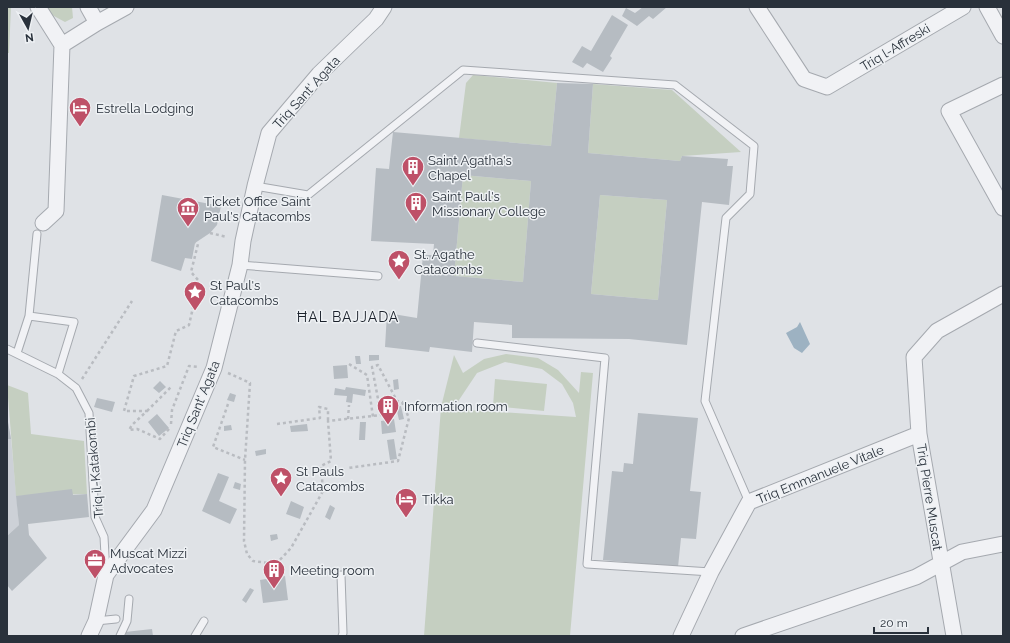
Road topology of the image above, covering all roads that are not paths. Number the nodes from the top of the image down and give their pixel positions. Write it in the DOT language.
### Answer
graph roads {
  1 [pos="38,7"];
  2 [pos="88,7"];
  3 [pos="126,7"];
  4 [pos="384,7"];
  5 [pos="757,7"];
  6 [pos="963,7"];
  7 [pos="987,7"];
  8 [pos="97,23"];
  9 [pos="1003,36"];
  10 [pos="62,45"];
  11 [pos="1003,86"];
  12 [pos="255,186"];
  13 [pos="1003,208"];
  14 [pos="40,229"];
  15 [pos="240,266"];
  16 [pos="378,276"];
  17 [pos="1003,294"];
  18 [pos="30,316"];
  19 [pos="477,343"];
  20 [pos="7,349"];
  21 [pos="17,353"];
  22 [pos="58,374"];
  23 [pos="919,434"];
  24 [pos="749,502"];
  25 [pos="1003,544"];
  26 [pos="941,564"];
  27 [pos="711,572"];
  28 [pos="106,575"];
  29 [pos="341,576"];
  30 [pos="129,599"];
  31 [pos="116,619"];
  32 [pos="96,621"];
  33 [pos="204,621"];
  34 [pos="89,636"];
  35 [pos="120,636"];
  36 [pos="195,636"];
  37 [pos="342,636"];
  38 [pos="681,636"];
  39 [pos="743,636"];
  40 [pos="954,636"];
  1 -- 10 [label="street"];
  2 -- 8 [label="street"];
  3 -- 8 [label="street"];
  4 -- 12 [label="street, Triq Sant' Agata"];
  5 -- 6 [label="street, Triq l-Affreski"];
  7 -- 9 [label="street"];
  8 -- 10 [label="street"];
  10 -- 14 [label="street"];
  11 -- 13 [label="street"];
  12 -- 15 [label="street, Triq Sant' Agata"];
  12 -- 24 [label="lane"];
  14 -- 18 [label="lane"];
  15 -- 16 [label="lane"];
  15 -- 28 [label="street, Triq Sant' Agata"];
  17 -- 23 [label="street, Triq Pierre Muscat"];
  18 -- 21 [label="lane"];
  18 -- 22 [label="lane"];
  19 -- 27 [label="lane"];
  20 -- 21 [label="lane, Triq il-Katakombi"];
  21 -- 22 [label="lane, Triq il-Katakombi"];
  22 -- 28 [label="lane, Triq il-Katakombi"];
  23 -- 24 [label="street, Triq Emmanuele Vitale"];
  23 -- 26 [label="street, Triq Pierre Muscat"];
  24 -- 27 [label="street, Triq Emmanuele Vitale"];
  25 -- 26 [label="street"];
  26 -- 39 [label="street"];
  26 -- 40 [label="street, Triq Pierre Muscat"];
  27 -- 38 [label="street, Triq Emmanuele Vitale"];
  28 -- 32 [label="street, Triq Sant' Agata"];
  29 -- 37 [label="lane"];
  30 -- 35 [label="lane"];
  31 -- 32 [label="lane"];
  32 -- 34 [label="street, Triq Sant' Agata"];
  33 -- 36 [label="lane"];
}
